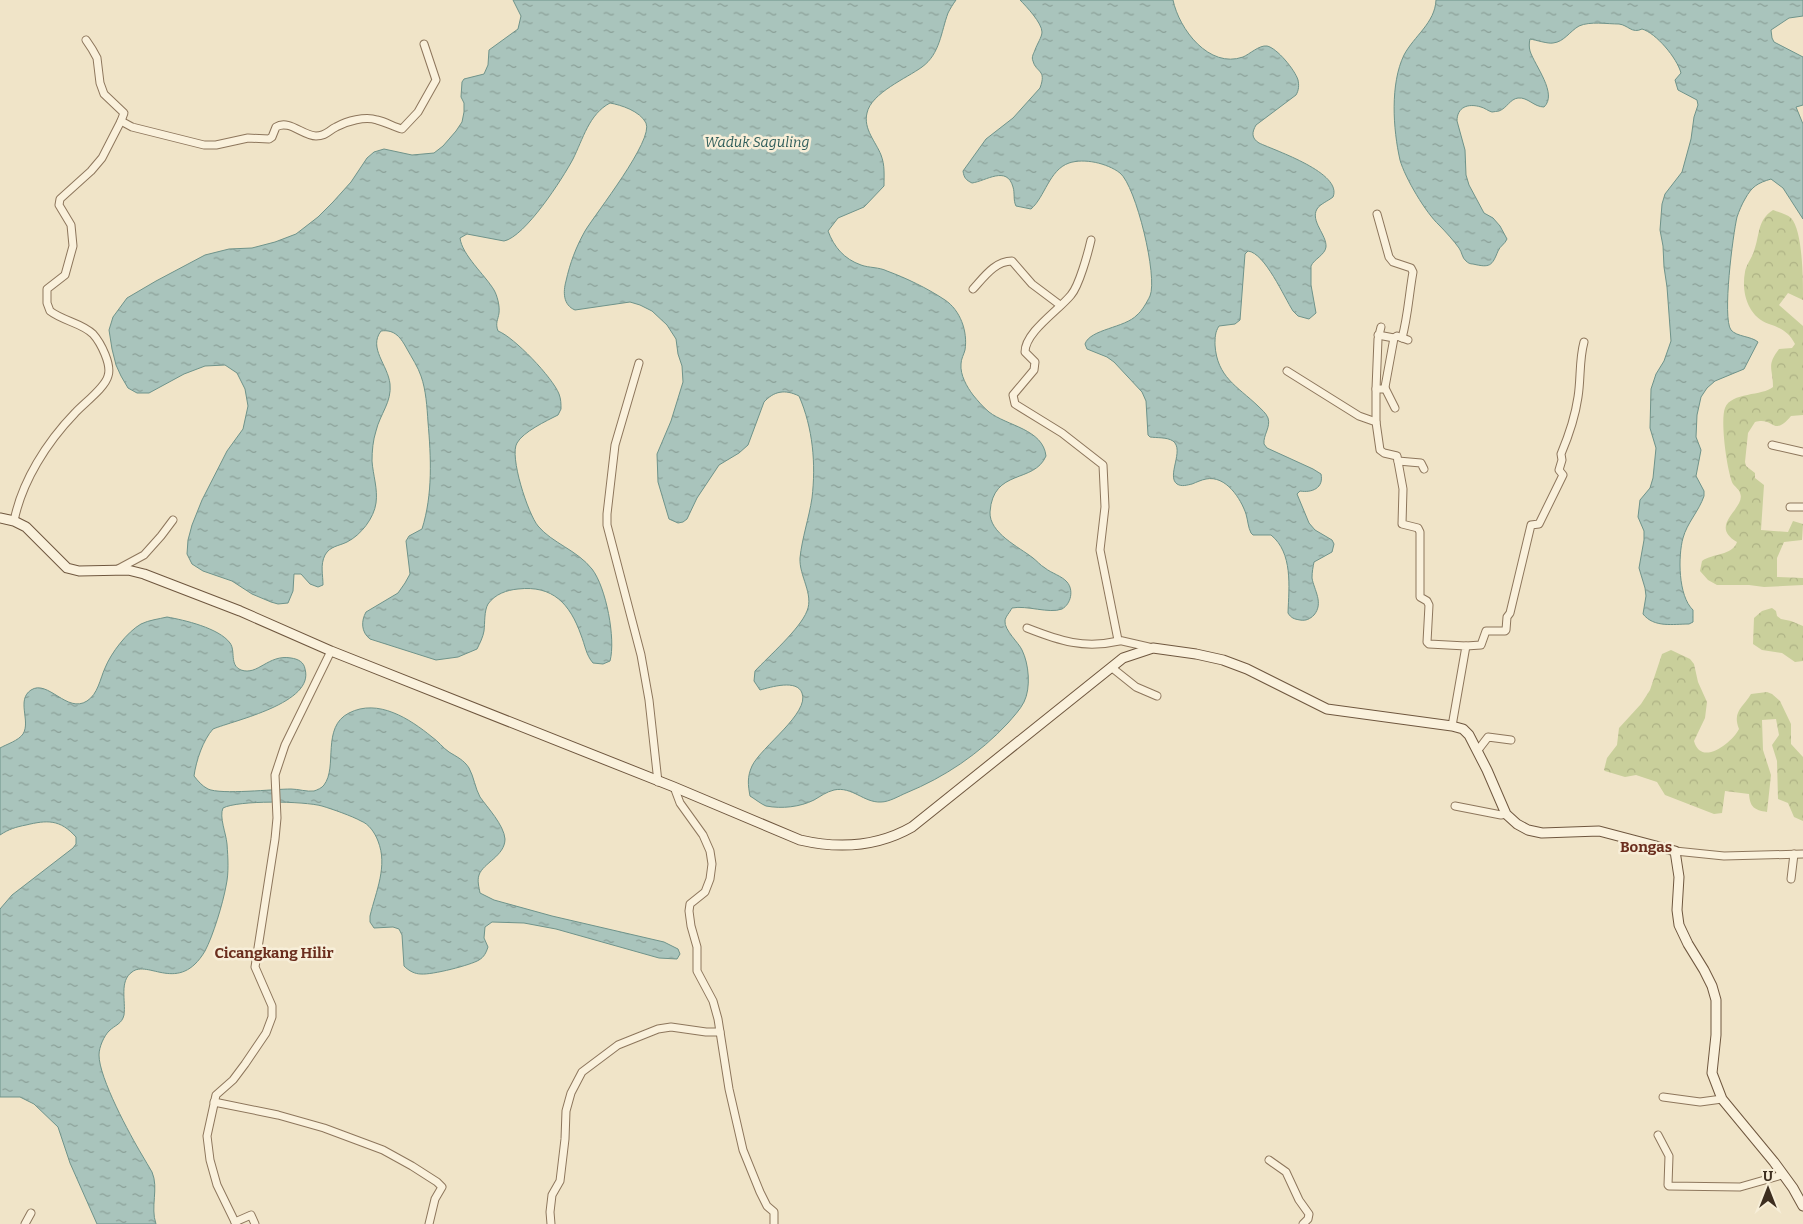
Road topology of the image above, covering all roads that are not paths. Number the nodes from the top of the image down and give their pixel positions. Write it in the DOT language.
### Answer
graph roads {
  1 [pos="86,40"];
  2 [pos="424,44"];
  3 [pos="121,121"];
  4 [pos="1377,214"];
  5 [pos="1090,240"];
  6 [pos="973,289"];
  7 [pos="1060,305"];
  8 [pos="1402,339"];
  9 [pos="1584,342"];
  10 [pos="639,363"];
  11 [pos="1287,371"];
  12 [pos="1384,388"];
  13 [pos="1376,389"];
  14 [pos="1395,408"];
  15 [pos="1376,422"];
  16 [pos="1772,445"];
  17 [pos="1803,452"];
  18 [pos="1398,461"];
  19 [pos="1424,468"];
  20 [pos="1790,507"];
  21 [pos="1803,507"];
  22 [pos="0,518"];
  23 [pos="172,520"];
  24 [pos="14,521"];
  25 [pos="116,571"];
  26 [pos="1027,628"];
  27 [pos="1119,642"];
  28 [pos="1466,646"];
  29 [pos="1153,648"];
  30 [pos="331,651"];
  31 [pos="1111,667"];
  32 [pos="1157,696"];
  33 [pos="1452,726"];
  34 [pos="1511,740"];
  35 [pos="1478,750"];
  36 [pos="658,782"];
  37 [pos="674,788"];
  38 [pos="1455,806"];
  39 [pos="1506,814"];
  40 [pos="1675,851"];
  41 [pos="1794,854"];
  42 [pos="1803,854"];
  43 [pos="1791,879"];
  44 [pos="720,1032"];
  45 [pos="1663,1097"];
  46 [pos="1722,1099"];
  47 [pos="214,1102"];
  48 [pos="1658,1135"];
  49 [pos="1269,1160"];
  50 [pos="1782,1175"];
  51 [pos="1803,1206"];
  52 [pos="31,1213"];
  53 [pos="236,1223"];
  54 [pos="25,1224"];
  55 [pos="255,1224"];
  56 [pos="429,1224"];
  57 [pos="551,1224"];
  58 [pos="774,1224"];
  59 [pos="1303,1224"];
  1 -- 3 [label="street"];
  2 -- 3 [label="street"];
  3 -- 24 [label="street"];
  4 -- 8 [label="street"];
  5 -- 7 [label="street"];
  6 -- 7 [label="street"];
  7 -- 27 [label="street"];
  8 -- 12 [label="street"];
  8 -- 13 [label="street"];
  9 -- 28 [label="street"];
  10 -- 36 [label="street"];
  11 -- 15 [label="street"];
  12 -- 13 [label="street"];
  12 -- 14 [label="street"];
  13 -- 15 [label="street"];
  15 -- 18 [label="street"];
  16 -- 17 [label="street"];
  18 -- 19 [label="street"];
  18 -- 28 [label="street"];
  20 -- 21 [label="street"];
  22 -- 24 [label="main road"];
  23 -- 25 [label="street"];
  24 -- 25 [label="main road"];
  25 -- 30 [label="main road"];
  26 -- 27 [label="street"];
  27 -- 29 [label="street"];
  28 -- 33 [label="street"];
  29 -- 31 [label="main road"];
  29 -- 33 [label="main road"];
  30 -- 36 [label="main road"];
  30 -- 47 [label="street"];
  31 -- 32 [label="street"];
  31 -- 37 [label="main road"];
  33 -- 35 [label="main road"];
  34 -- 35 [label="street"];
  35 -- 39 [label="main road"];
  36 -- 37 [label="main road"];
  37 -- 44 [label="street"];
  38 -- 39 [label="street"];
  39 -- 40 [label="main road"];
  40 -- 41 [label="street"];
  40 -- 46 [label="main road"];
  41 -- 42 [label="street"];
  41 -- 43 [label="street"];
  44 -- 57 [label="street"];
  44 -- 58 [label="street"];
  45 -- 46 [label="street"];
  46 -- 50 [label="main road"];
  47 -- 53 [label="street"];
  47 -- 56 [label="street"];
  48 -- 50 [label="street"];
  49 -- 59 [label="street"];
  50 -- 51 [label="main road"];
  52 -- 54 [label="street"];
  53 -- 55 [label="street"];
}
